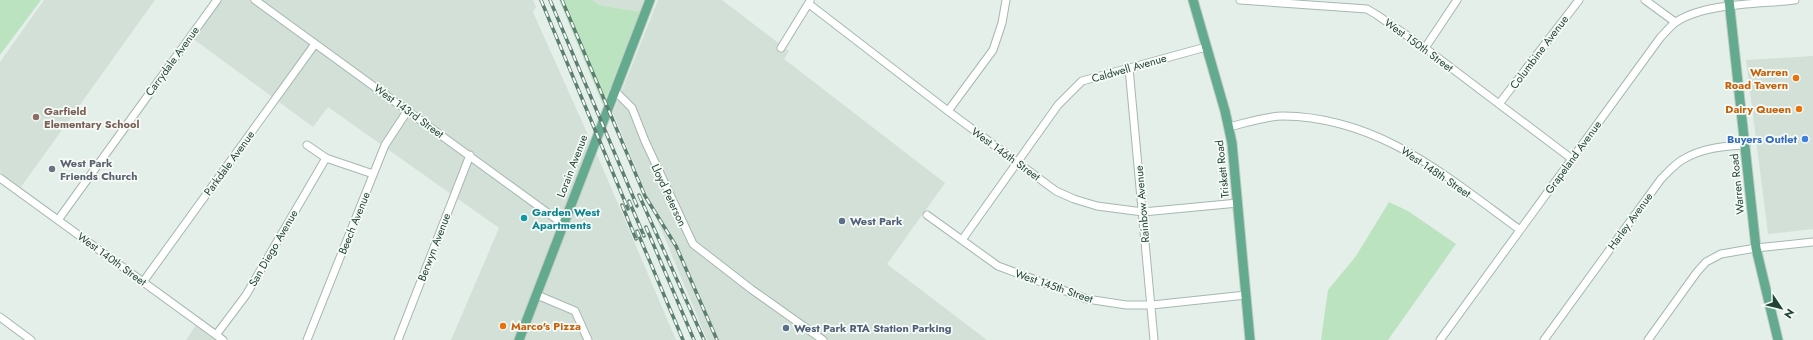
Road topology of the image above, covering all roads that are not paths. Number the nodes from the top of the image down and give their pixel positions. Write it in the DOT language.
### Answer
graph roads {
  1 [pos="217,0"];
  2 [pos="255,0"];
  3 [pos="650,0"];
  4 [pos="1006,0"];
  5 [pos="1193,0"];
  6 [pos="1240,0"];
  7 [pos="1457,0"];
  8 [pos="1579,0"];
  9 [pos="1645,0"];
  10 [pos="1794,0"];
  11 [pos="810,2"];
  12 [pos="1730,3"];
  13 [pos="1675,22"];
  14 [pos="315,44"];
  15 [pos="1206,47"];
  16 [pos="781,48"];
  17 [pos="1425,48"];
  18 [pos="1129,68"];
  19 [pos="614,90"];
  20 [pos="1500,104"];
  21 [pos="408,110"];
  22 [pos="948,111"];
  23 [pos="1229,127"];
  24 [pos="307,145"];
  25 [pos="1746,145"];
  26 [pos="470,155"];
  27 [pos="326,158"];
  28 [pos="1572,159"];
  29 [pos="1017,162"];
  30 [pos="374,174"];
  31 [pos="0,178"];
  32 [pos="1238,204"];
  33 [pos="1143,212"];
  34 [pos="927,215"];
  35 [pos="58,220"];
  36 [pos="563,224"];
  37 [pos="1520,230"];
  38 [pos="962,240"];
  39 [pos="1813,242"];
  40 [pos="1756,248"];
  41 [pos="142,282"];
  42 [pos="1246,295"];
  43 [pos="537,296"];
  44 [pos="1152,305"];
  45 [pos="0,317"];
  46 [pos="215,334"];
  47 [pos="31,340"];
  48 [pos="209,340"];
  49 [pos="223,340"];
  50 [pos="307,340"];
  51 [pos="398,340"];
  52 [pos="519,340"];
  53 [pos="588,340"];
  54 [pos="823,340"];
  55 [pos="1154,340"];
  56 [pos="1250,340"];
  57 [pos="1440,340"];
  58 [pos="1544,340"];
  59 [pos="1648,340"];
  60 [pos="1778,340"];
  1 -- 35 [label="street, Carrydale Avenue"];
  2 -- 14 [label="street, West 143rd Street"];
  3 -- 19 [label="main road, Lorain Avenue"];
  4 -- 22 [label="street"];
  5 -- 15 [label="main road, Triskett Road"];
  6 -- 17 [label="street, West 150th Street"];
  7 -- 17 [label="street"];
  8 -- 20 [label="street, Columbine Avenue"];
  9 -- 13 [label="street"];
  10 -- 12 [label="street, Grapeland Avenue"];
  11 -- 16 [label="street"];
  11 -- 22 [label="street, West 146th Street"];
  12 -- 13 [label="street, Grapeland Avenue"];
  12 -- 25 [label="main road, Warren Road"];
  13 -- 28 [label="street, Grapeland Avenue"];
  14 -- 21 [label="street, West 143rd Street"];
  14 -- 41 [label="street, Parkdale Avenue"];
  15 -- 18 [label="street, Caldwell Avenue"];
  15 -- 23 [label="main road, Triskett Road"];
  17 -- 20 [label="street, West 150th Street"];
  18 -- 29 [label="street, Caldwell Avenue"];
  18 -- 33 [label="street, Rainbow Avenue"];
  19 -- 36 [label="main road, Lorain Avenue"];
  19 -- 54 [label="street, Lloyd Peterson"];
  20 -- 28 [label="street, West 150th Street"];
  21 -- 26 [label="street, West 143rd Street"];
  21 -- 30 [label="street, Beech Avenue"];
  22 -- 29 [label="street, West 146th Street"];
  23 -- 32 [label="main road, Triskett Road"];
  23 -- 37 [label="street, West 148th Street"];
  24 -- 27 [label="street"];
  25 -- 40 [label="main road, Warren Road"];
  25 -- 58 [label="street, Harley Avenue"];
  26 -- 36 [label="street, West 143rd Street"];
  26 -- 51 [label="street, Berwyn Avenue"];
  27 -- 30 [label="street"];
  27 -- 46 [label="street, San Diego Avenue"];
  28 -- 37 [label="street, Grapeland Avenue"];
  29 -- 33 [label="street, West 146th Street"];
  29 -- 38 [label="street, Caldwell Avenue"];
  30 -- 50 [label="street, Beech Avenue"];
  31 -- 35 [label="street, West 140th Street"];
  32 -- 33 [label="street, West 146th Street"];
  32 -- 42 [label="main road, Triskett Road"];
  33 -- 44 [label="street, Rainbow Avenue"];
  34 -- 38 [label="street, West 145th Street"];
  35 -- 41 [label="street, West 140th Street"];
  36 -- 43 [label="main road, Lorain Avenue"];
  37 -- 57 [label="street, Grapeland Avenue"];
  38 -- 44 [label="street, West 145th Street"];
  39 -- 40 [label="street"];
  40 -- 59 [label="street"];
  40 -- 60 [label="main road, Warren Road"];
  41 -- 46 [label="street, West 140th Street"];
  42 -- 44 [label="street, West 145th Street"];
  42 -- 56 [label="main road, Triskett Road"];
  43 -- 52 [label="main road, Lorain Avenue"];
  43 -- 53 [label="street"];
  44 -- 55 [label="street, Rainbow Avenue"];
  45 -- 47 [label="street"];
  46 -- 48 [label="street, San Diego Avenue"];
  46 -- 49 [label="street, West 140th Street"];
}
